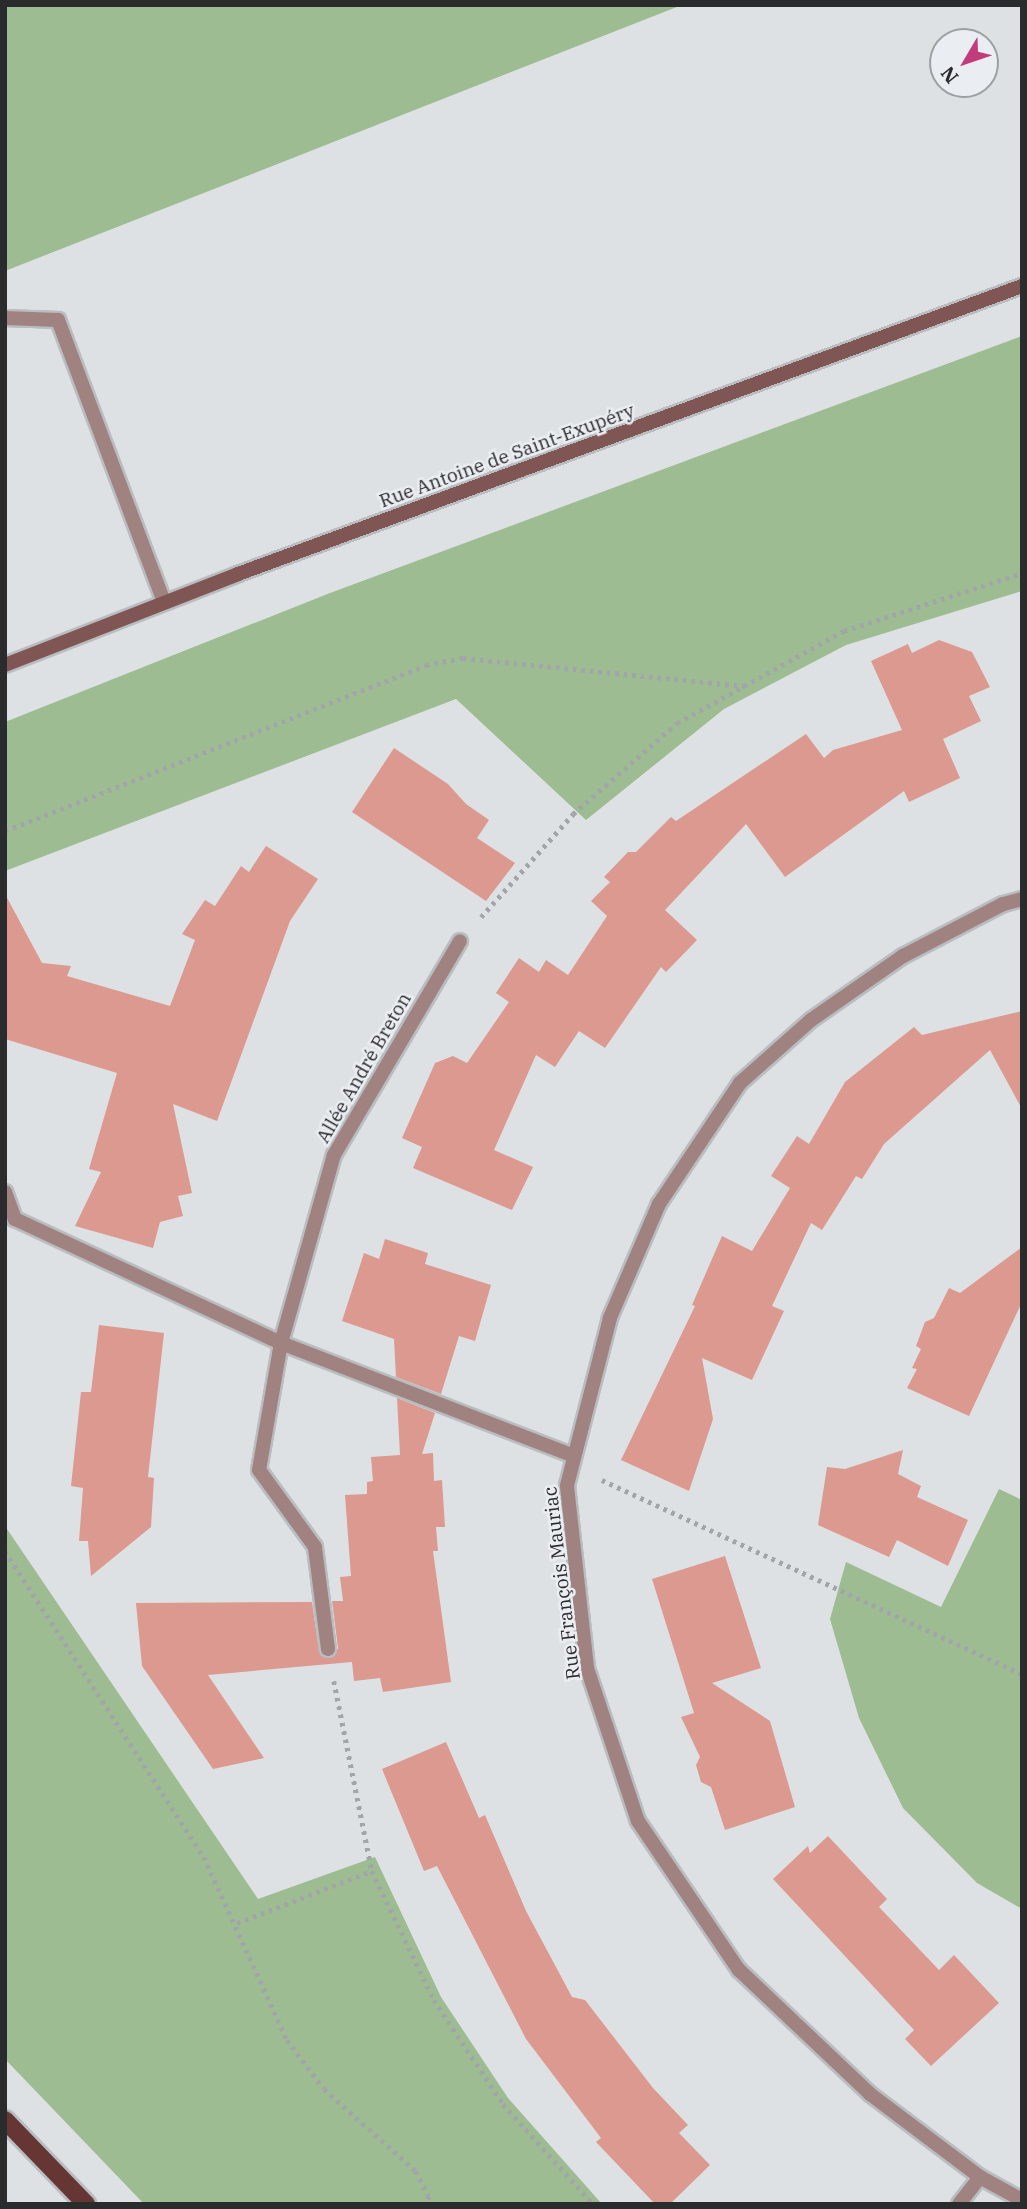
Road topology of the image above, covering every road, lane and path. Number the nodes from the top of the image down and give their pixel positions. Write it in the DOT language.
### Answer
graph roads {
  1 [pos="1022,286"];
  2 [pos="5,318"];
  3 [pos="1022,573"];
  4 [pos="164,602"];
  5 [pos="5,665"];
  6 [pos="745,686"];
  7 [pos="5,831"];
  8 [pos="1022,900"];
  9 [pos="460,941"];
  10 [pos="5,1192"];
  11 [pos="281,1343"];
  12 [pos="572,1455"];
  13 [pos="5,1551"];
  14 [pos="328,1649"];
  15 [pos="1022,1674"];
  16 [pos="372,1871"];
  17 [pos="237,1923"];
  18 [pos="5,2120"];
  19 [pos="980,2177"];
  20 [pos="1022,2200"];
  21 [pos="86,2204"];
  22 [pos="427,2204"];
  23 [pos="593,2204"];
  24 [pos="959,2204"];
  1 -- 4 [label="street, Rue Antoine de Saint-Exupéry"];
  2 -- 4 [label="street"];
  3 -- 6 [label="path"];
  4 -- 5 [label="street, Rue Antoine de Saint-Exupéry"];
  6 -- 7 [label="path"];
  6 -- 9 [label="path"];
  8 -- 12 [label="street, Rue François Mauriac"];
  9 -- 11 [label="street, Allée André Breton"];
  10 -- 11 [label="street"];
  11 -- 12 [label="street"];
  11 -- 14 [label="street, Allée André Breton"];
  12 -- 15 [label="path"];
  12 -- 19 [label="street, Rue François Mauriac"];
  13 -- 17 [label="path"];
  14 -- 16 [label="path"];
  16 -- 17 [label="path"];
  16 -- 23 [label="path"];
  17 -- 22 [label="path"];
  18 -- 21 [label="main road"];
  19 -- 20 [label="street, Rue François Mauriac"];
  19 -- 24 [label="street"];
}
